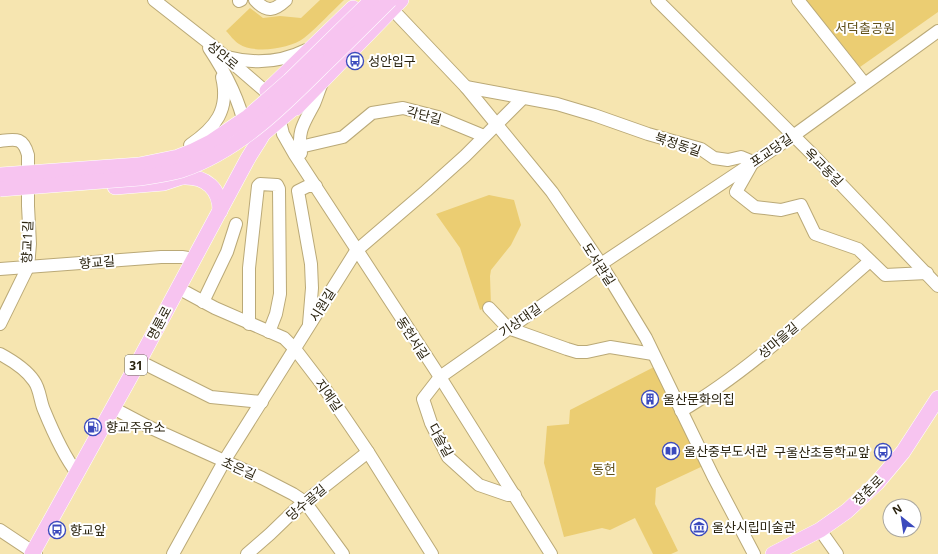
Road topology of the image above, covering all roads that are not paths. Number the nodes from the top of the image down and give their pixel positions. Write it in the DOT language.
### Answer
graph roads {
  1 [pos="154,0"];
  2 [pos="255,0"];
  3 [pos="286,0"];
  4 [pos="361,0"];
  5 [pos="372,0"];
  6 [pos="657,0"];
  7 [pos="798,0"];
  8 [pos="394,3"];
  9 [pos="938,31"];
  10 [pos="314,46"];
  11 [pos="221,58"];
  12 [pos="325,77"];
  13 [pos="864,83"];
  14 [pos="466,87"];
  15 [pos="269,95"];
  16 [pos="523,98"];
  17 [pos="302,101"];
  18 [pos="242,114"];
  19 [pos="496,124"];
  20 [pos="275,130"];
  21 [pos="484,136"];
  22 [pos="793,136"];
  23 [pos="0,141"];
  24 [pos="247,144"];
  25 [pos="190,145"];
  26 [pos="300,146"];
  27 [pos="246,162"];
  28 [pos="752,162"];
  29 [pos="307,172"];
  30 [pos="0,175"];
  31 [pos="239,176"];
  32 [pos="183,177"];
  33 [pos="65,178"];
  34 [pos="316,186"];
  35 [pos="0,190"];
  36 [pos="220,211"];
  37 [pos="236,224"];
  38 [pos="356,251"];
  39 [pos="194,259"];
  40 [pos="870,261"];
  41 [pos="601,264"];
  42 [pos="28,267"];
  43 [pos="0,269"];
  44 [pos="926,273"];
  45 [pos="938,286"];
  46 [pos="178,288"];
  47 [pos="203,302"];
  48 [pos="490,308"];
  49 [pos="0,324"];
  50 [pos="250,324"];
  51 [pos="308,327"];
  52 [pos="508,328"];
  53 [pos="269,332"];
  54 [pos="295,349"];
  55 [pos="0,354"];
  56 [pos="653,354"];
  57 [pos="139,361"];
  58 [pos="440,378"];
  59 [pos="938,398"];
  60 [pos="262,402"];
  61 [pos="113,408"];
  62 [pos="681,411"];
  63 [pos="368,452"];
  64 [pos="224,461"];
  65 [pos="77,473"];
  66 [pos="515,495"];
  67 [pos="305,502"];
  68 [pos="0,530"];
  69 [pos="820,530"];
  70 [pos="34,553"];
  71 [pos="173,554"];
  72 [pos="247,554"];
  73 [pos="343,554"];
  74 [pos="432,554"];
  75 [pos="551,554"];
  76 [pos="754,554"];
  77 [pos="773,554"];
  78 [pos="837,554"];
  1 -- 11 [label="street, 성안로"];
  2 -- 3 [label="street"];
  4 -- 10 [label="main road"];
  5 -- 33 [label="main road, bridge"];
  6 -- 22 [label="street, 옥교동길"];
  7 -- 13 [label="street"];
  8 -- 12 [label="main road"];
  8 -- 14 [label="street, 도서관길"];
  8 -- 33 [label="main road, bridge"];
  9 -- 13 [label="street, 포교당길"];
  10 -- 11 [label="street"];
  10 -- 15 [label="main road"];
  11 -- 15 [label="street, 성안로"];
  11 -- 18 [label="street"];
  11 -- 25 [label="street"];
  12 -- 17 [label="main road"];
  12 -- 26 [label="street"];
  13 -- 22 [label="street, 포교당길"];
  14 -- 16 [label="street, 북정동길"];
  14 -- 19 [label="street, 도서관길"];
  15 -- 17 [label="street, 성안로"];
  15 -- 18 [label="main road"];
  15 -- 20 [label="main road"];
  16 -- 19 [label="street, 시원길"];
  16 -- 28 [label="street, 북정동길"];
  17 -- 20 [label="main road"];
  18 -- 24 [label="street"];
  18 -- 25 [label="main road"];
  19 -- 21 [label="street, 시원길"];
  19 -- 41 [label="street, 도서관길"];
  20 -- 24 [label="main road"];
  20 -- 27 [label="main road"];
  20 -- 29 [label="street, 동헌서길"];
  20 -- 31 [label="main road"];
  21 -- 26 [label="street, 각단길"];
  21 -- 38 [label="street, 시원길"];
  22 -- 28 [label="street, 포교당길"];
  22 -- 44 [label="street, 옥교동길"];
  23 -- 42 [label="street, 향교1길"];
  24 -- 27 [label="street"];
  24 -- 32 [label="main road"];
  25 -- 33 [label="main road"];
  26 -- 29 [label="street"];
  27 -- 31 [label="main road"];
  28 -- 40 [label="street"];
  28 -- 41 [label="street, 포교당길"];
  29 -- 34 [label="street, 동헌서길"];
  30 -- 33 [label="main road, bridge"];
  31 -- 36 [label="main road, 명륜로 / 31"];
  32 -- 33 [label="main road"];
  32 -- 36 [label="main road"];
  33 -- 35 [label="main road, bridge"];
  34 -- 38 [label="street, 동헌서길"];
  34 -- 51 [label="street"];
  36 -- 39 [label="main road, 명륜로 / 31"];
  37 -- 47 [label="street"];
  38 -- 51 [label="street, 시원길"];
  38 -- 58 [label="street, 동헌서길"];
  39 -- 42 [label="street, 향교길"];
  39 -- 46 [label="main road, 명륜로 / 31"];
  40 -- 44 [label="street"];
  40 -- 62 [label="street, 성마을길"];
  41 -- 52 [label="street, 기상대길"];
  41 -- 56 [label="street, 도서관길"];
  42 -- 43 [label="street, 향교길"];
  42 -- 49 [label="street, 향교1길"];
  44 -- 45 [label="street, 옥교동길"];
  46 -- 47 [label="street, 지예길"];
  46 -- 57 [label="main road, 명륜로 / 31"];
  47 -- 50 [label="street, 지예길"];
  48 -- 52 [label="street"];
  50 -- 53 [label="street, 지예길"];
  50 -- 53 [label="street"];
  51 -- 54 [label="street, 시원길"];
  52 -- 56 [label="street"];
  52 -- 58 [label="street, 기상대길"];
  53 -- 54 [label="street, 지예길"];
  54 -- 60 [label="street, 시원길"];
  54 -- 63 [label="street, 지예길"];
  55 -- 65 [label="street"];
  56 -- 62 [label="street, 도서관길"];
  57 -- 60 [label="street"];
  57 -- 61 [label="main road, 명륜로 / 31"];
  58 -- 66 [label="street, 동헌서길"];
  58 -- 66 [label="street, 다슬길"];
  59 -- 69 [label="main road, 장춘로"];
  60 -- 64 [label="street, 시원길"];
  61 -- 64 [label="street, 초은길"];
  61 -- 65 [label="main road, 명륜로 / 31"];
  62 -- 76 [label="street, 도서관길"];
  63 -- 67 [label="street, 당수골길"];
  63 -- 74 [label="street, 지예길"];
  64 -- 67 [label="street, 초은길"];
  64 -- 71 [label="street, 시원길"];
  65 -- 70 [label="main road, 명륜로 / 31"];
  66 -- 75 [label="street, 동헌서길"];
  67 -- 72 [label="street, 당수골길"];
  67 -- 73 [label="street, 초은길"];
  68 -- 70 [label="street"];
  69 -- 77 [label="main road, 장춘로"];
  69 -- 78 [label="street"];
}
